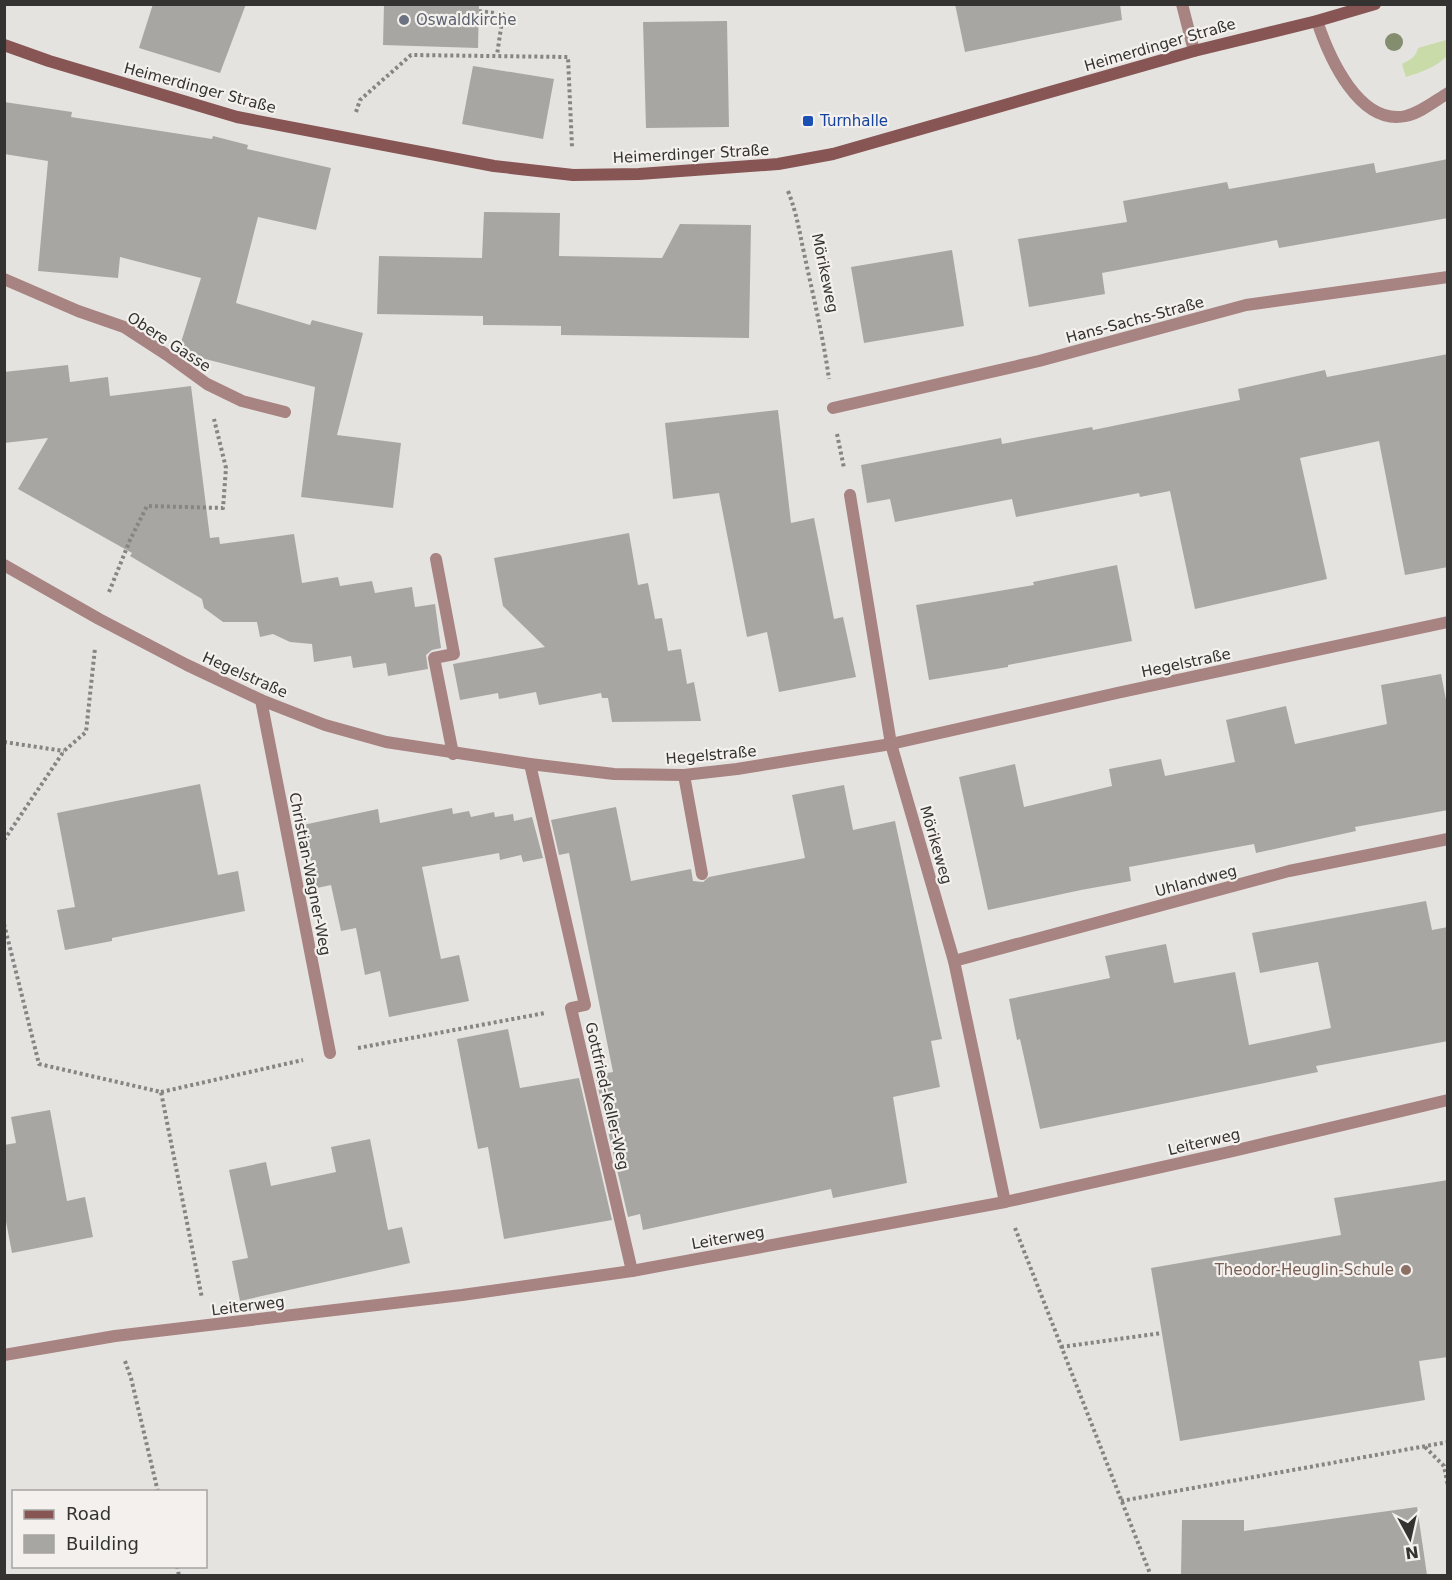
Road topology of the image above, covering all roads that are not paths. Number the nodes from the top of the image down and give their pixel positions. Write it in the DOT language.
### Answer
graph roads {
  1 [pos="1182,4"];
  2 [pos="1375,4"];
  3 [pos="1317,21"];
  4 [pos="4,45"];
  5 [pos="1194,51"];
  6 [pos="1448,93"];
  7 [pos="1448,277"];
  8 [pos="4,279"];
  9 [pos="833,408"];
  10 [pos="285,412"];
  11 [pos="850,495"];
  12 [pos="436,559"];
  13 [pos="4,565"];
  14 [pos="1448,622"];
  15 [pos="261,700"];
  16 [pos="891,744"];
  17 [pos="453,754"];
  18 [pos="530,764"];
  19 [pos="684,775"];
  20 [pos="1448,839"];
  21 [pos="702,874"];
  22 [pos="954,962"];
  23 [pos="330,1053"];
  24 [pos="1448,1100"];
  25 [pos="1005,1202"];
  26 [pos="632,1271"];
  27 [pos="4,1355"];
  1 -- 5 [label="street"];
  2 -- 3 [label="street, Heimerdinger Straße"];
  3 -- 5 [label="street, Heimerdinger Straße"];
  3 -- 6 [label="street"];
  4 -- 5 [label="street, Heimerdinger Straße"];
  7 -- 9 [label="street, Hans-Sachs-Straße"];
  8 -- 10 [label="street, Obere Gasse"];
  11 -- 16 [label="street, Mörikeweg"];
  12 -- 17 [label="street"];
  13 -- 15 [label="street, Hegelstraße"];
  14 -- 16 [label="street, Hegelstraße"];
  15 -- 17 [label="street, Hegelstraße"];
  15 -- 23 [label="street, Christian-Wagner-Weg"];
  16 -- 19 [label="street, Hegelstraße"];
  16 -- 22 [label="street, Mörikeweg"];
  17 -- 18 [label="street, Hegelstraße"];
  18 -- 19 [label="street, Hegelstraße"];
  18 -- 26 [label="street, Gottfried-Keller-Weg"];
  19 -- 21 [label="street"];
  20 -- 22 [label="street, Uhlandweg"];
  22 -- 25 [label="street, Mörikeweg"];
  24 -- 25 [label="street, Leiterweg"];
  25 -- 26 [label="street, Leiterweg"];
  26 -- 27 [label="street, Leiterweg"];
}
